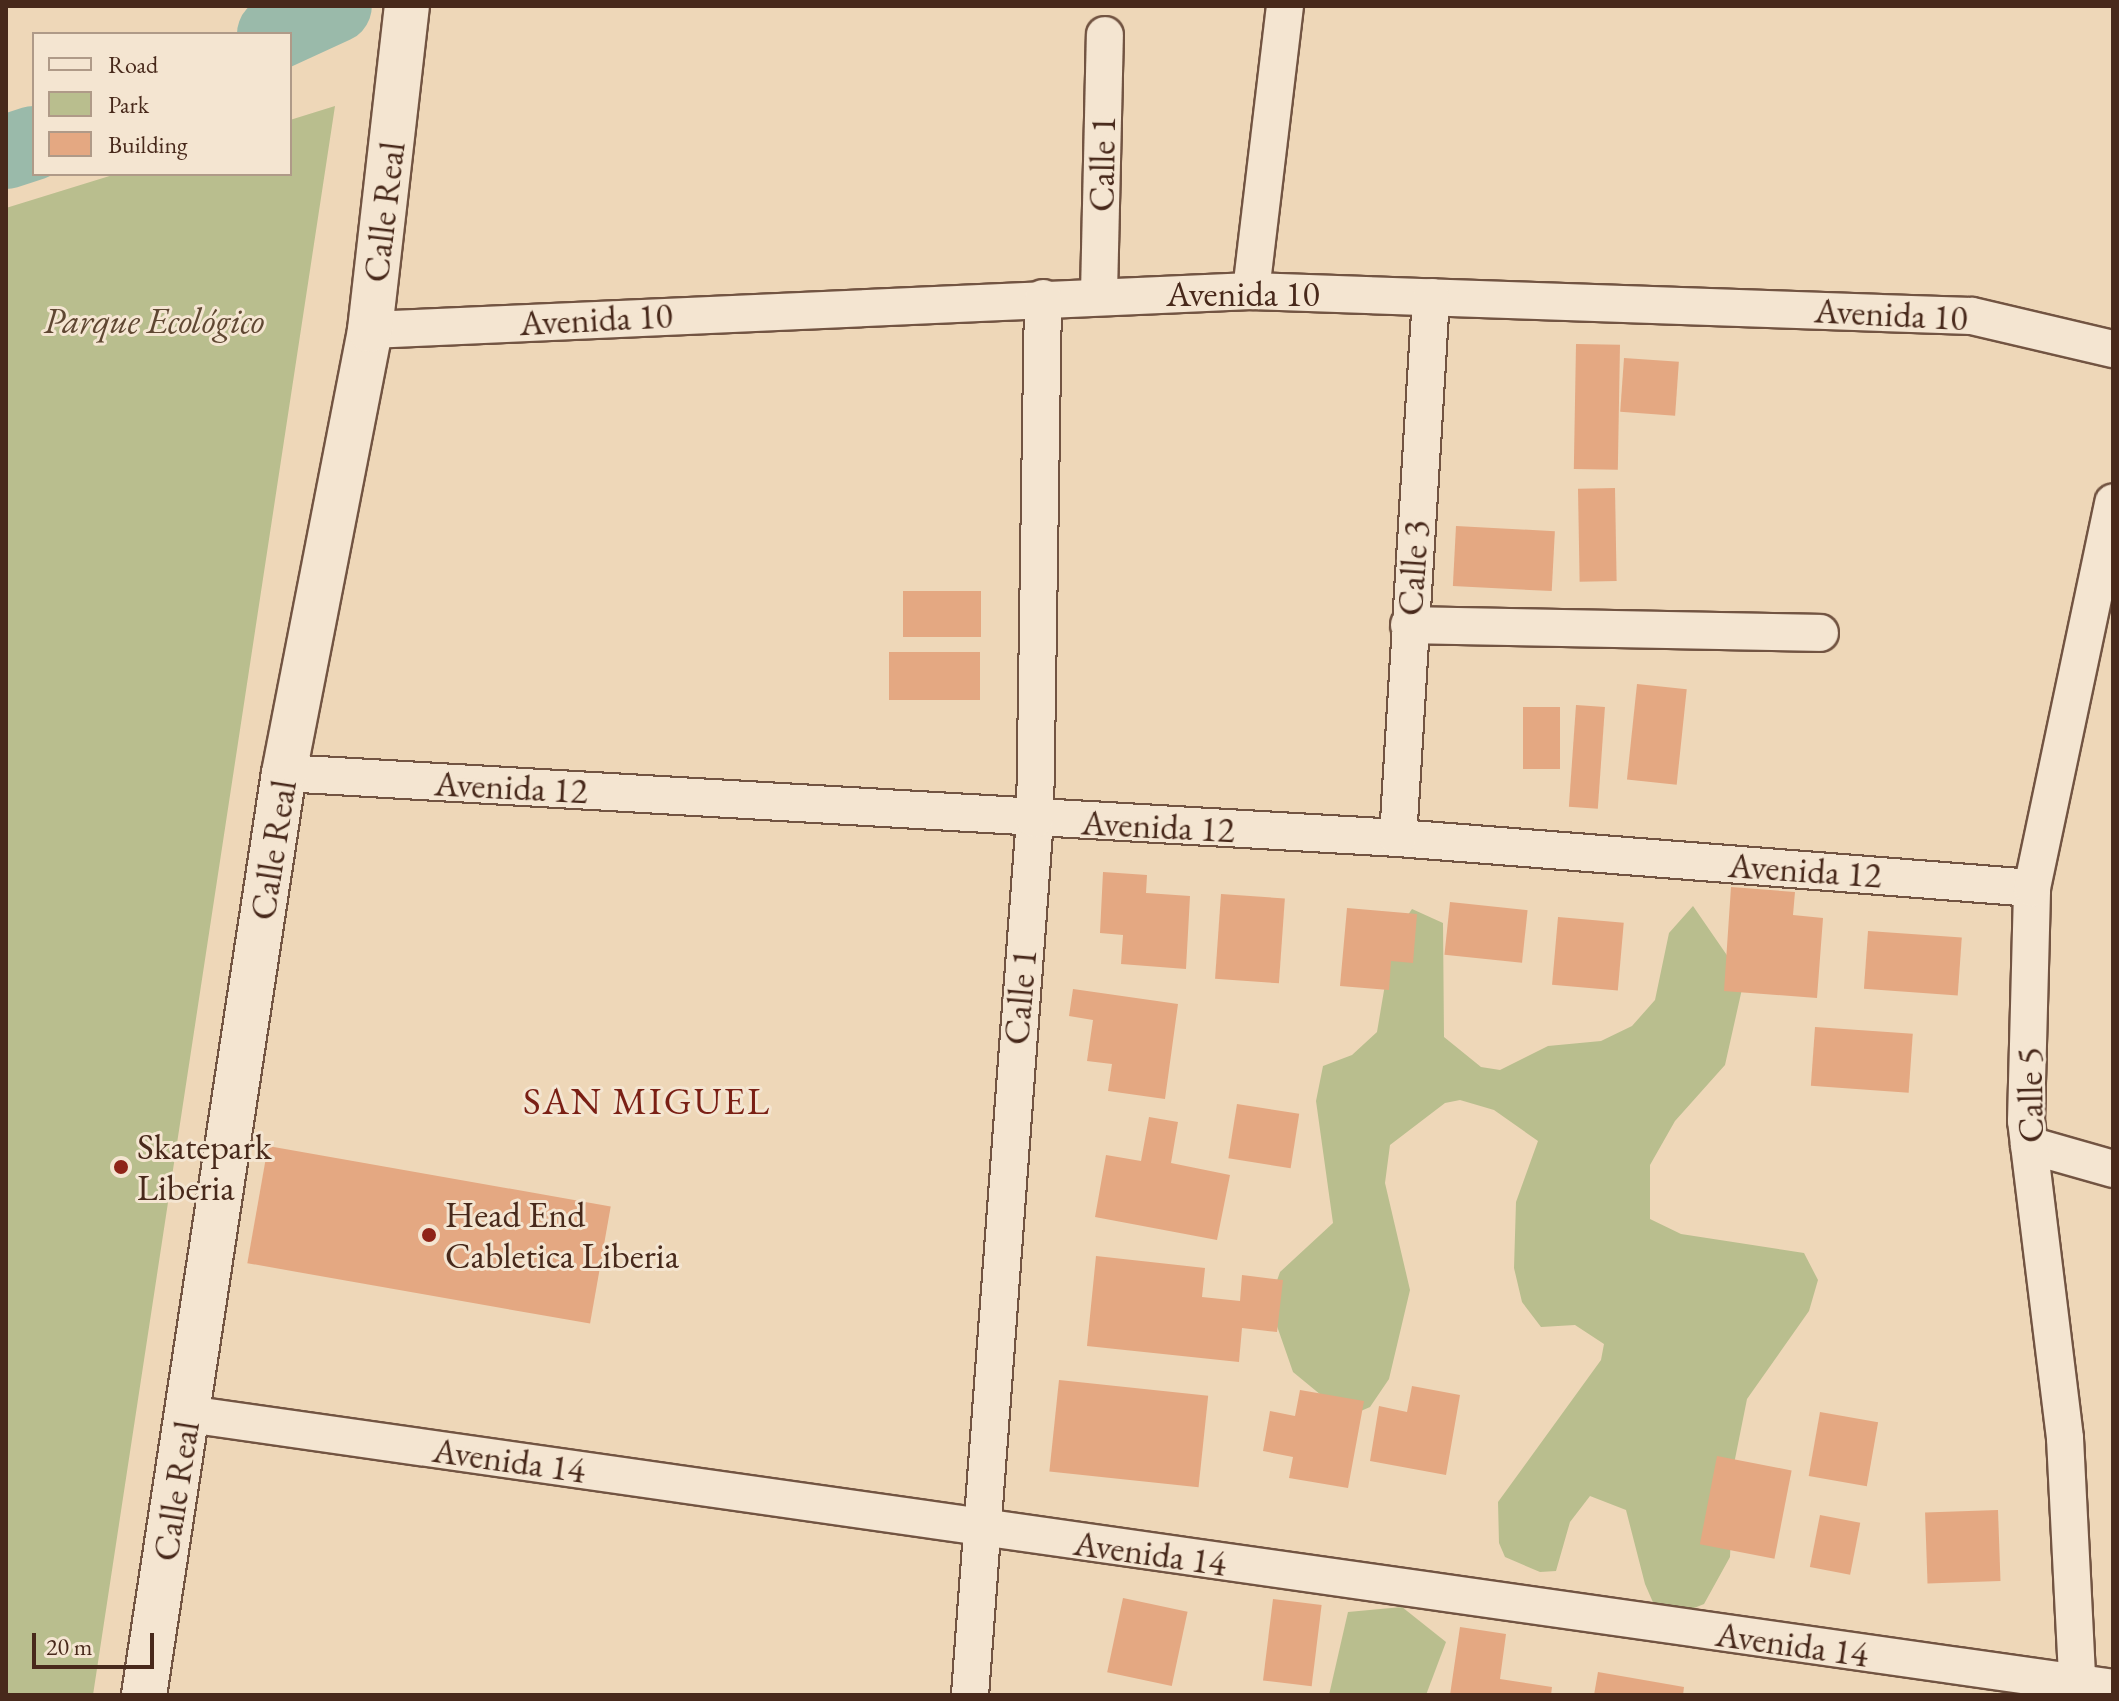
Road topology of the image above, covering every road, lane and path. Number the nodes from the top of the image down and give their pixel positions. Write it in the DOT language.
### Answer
graph roads {
  1 [pos="407,6"];
  2 [pos="1285,6"];
  3 [pos="1105,35"];
  4 [pos="1251,291"];
  5 [pos="1099,294"];
  6 [pos="1431,297"];
  7 [pos="1043,298"];
  8 [pos="370,330"];
  9 [pos="2113,349"];
  10 [pos="2113,502"];
  11 [pos="1409,625"];
  12 [pos="1820,633"];
  13 [pos="284,773"];
  14 [pos="1035,819"];
  15 [pos="1398,838"];
  16 [pos="2032,888"];
  17 [pos="2029,1145"];
  18 [pos="2113,1169"];
  19 [pos="188,1414"];
  20 [pos="977,1528"];
  21 [pos="2113,1688"];
  22 [pos="2078,1690"];
  23 [pos="144,1695"];
  24 [pos="970,1695"];
  1 -- 8 [label="street, Calle Real"];
  2 -- 4 [label="street"];
  3 -- 5 [label="street, Calle 1"];
  4 -- 5 [label="street, Avenida 10"];
  4 -- 6 [label="street, Avenida 10"];
  5 -- 7 [label="street, Avenida 10"];
  6 -- 9 [label="street, Avenida 10"];
  6 -- 11 [label="street, Calle 3"];
  7 -- 8 [label="street, Avenida 10"];
  7 -- 14 [label="street, Calle 1"];
  8 -- 13 [label="street, Calle Real"];
  10 -- 16 [label="street, Calle 5"];
  11 -- 12 [label="street"];
  11 -- 15 [label="street, Calle 3"];
  13 -- 14 [label="street, Avenida 12"];
  13 -- 19 [label="street, Calle Real"];
  14 -- 15 [label="street, Avenida 12"];
  14 -- 20 [label="street, Calle 1"];
  15 -- 16 [label="street, Avenida 12"];
  16 -- 17 [label="street, Calle 5"];
  17 -- 18 [label="street"];
  17 -- 22 [label="street, Calle 5"];
  19 -- 20 [label="street, Avenida 14"];
  19 -- 23 [label="street, Calle Real"];
  20 -- 22 [label="street, Avenida 14"];
  20 -- 24 [label="street, Calle 1"];
  21 -- 22 [label="street, Avenida 14"];
}
